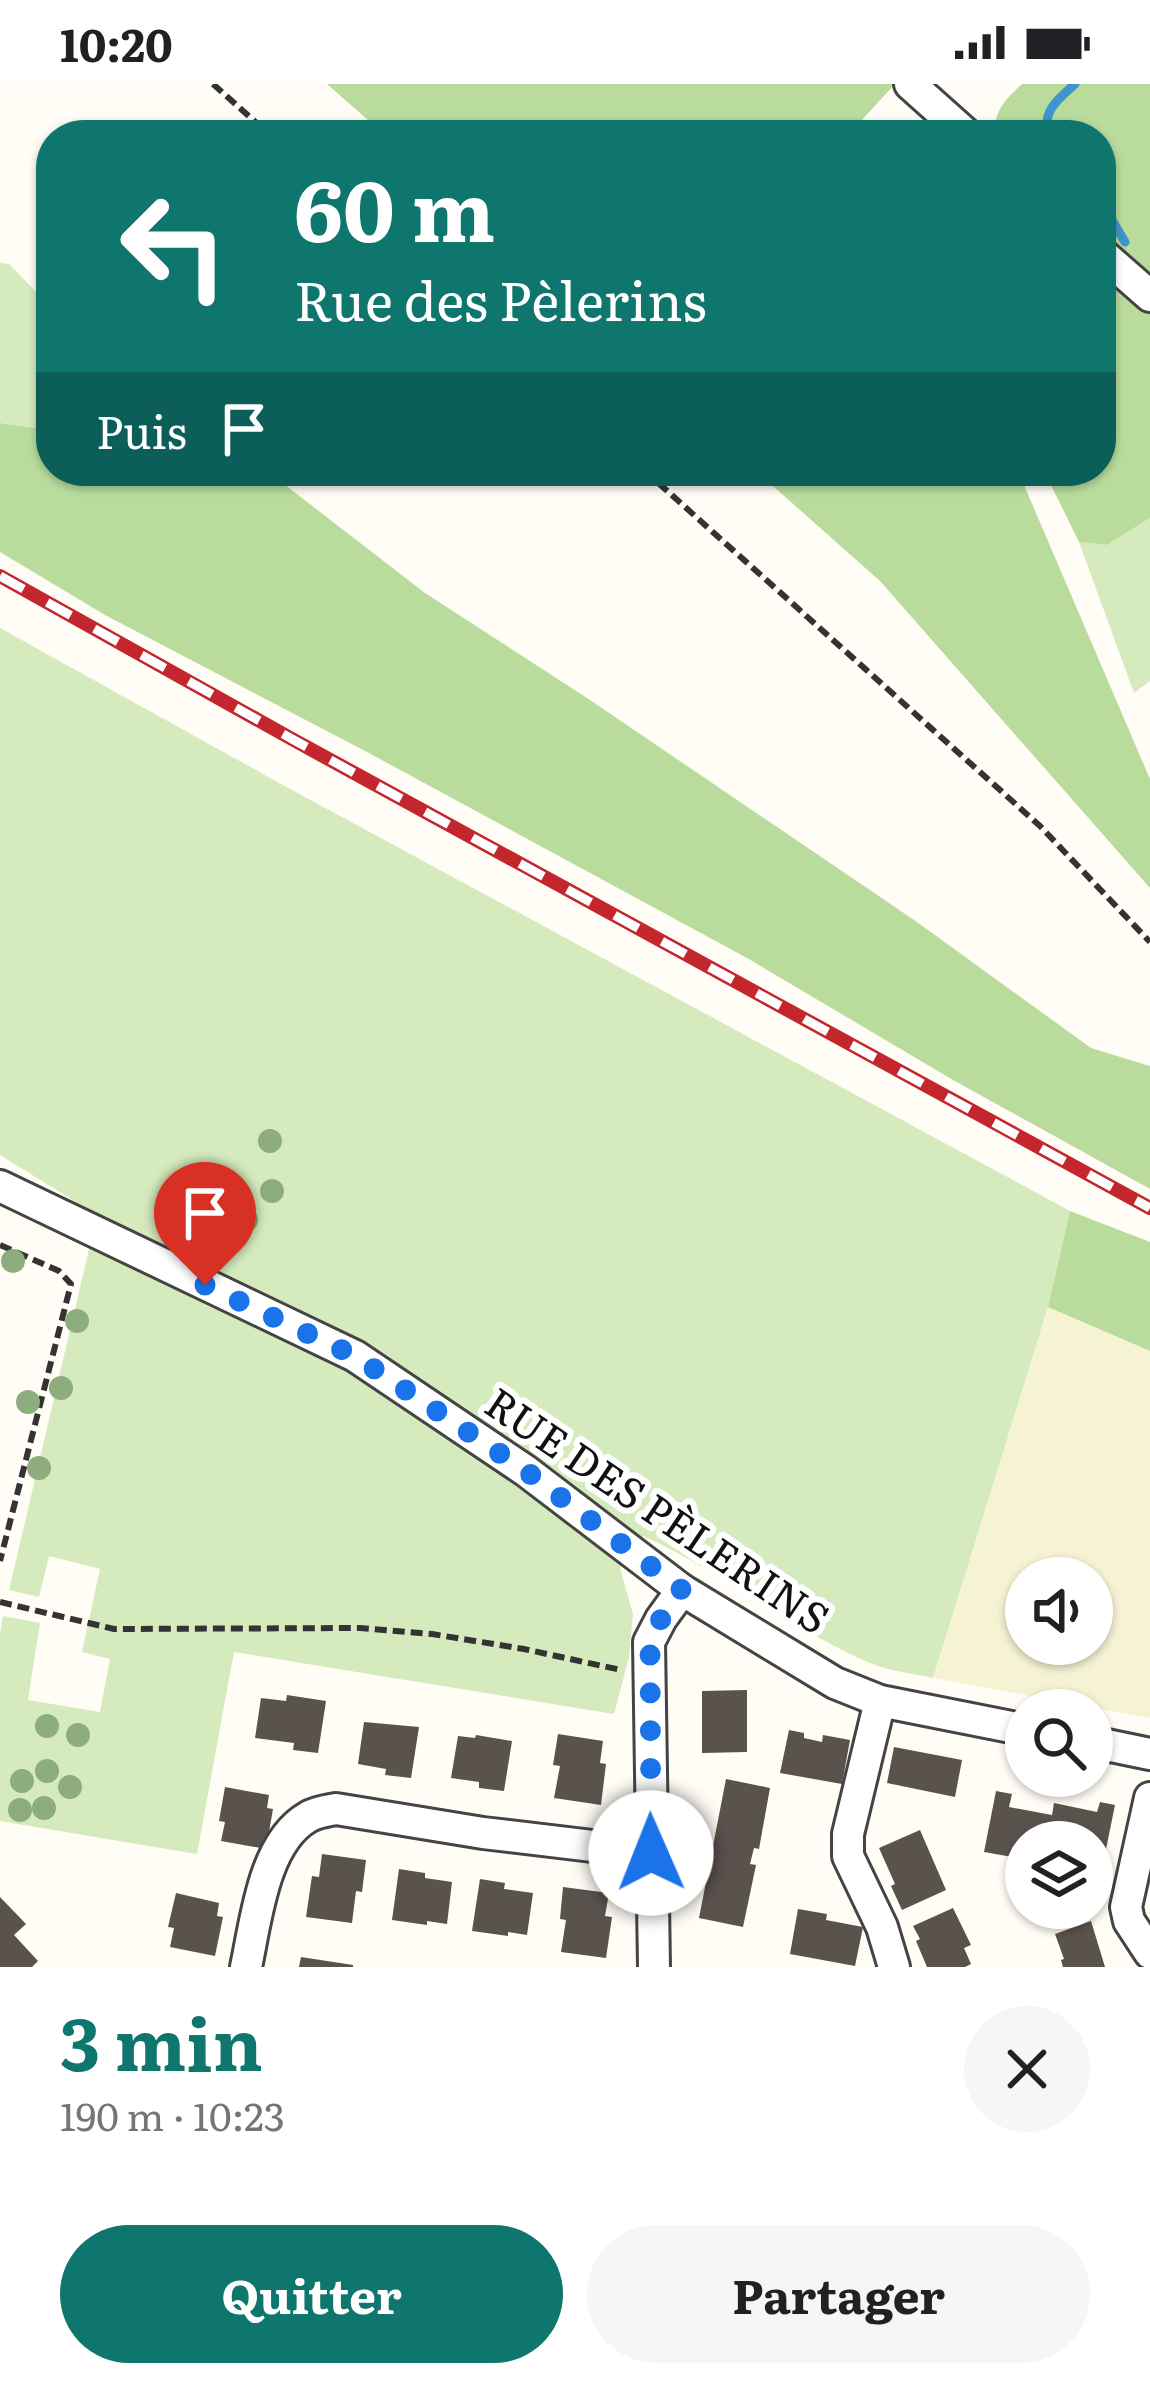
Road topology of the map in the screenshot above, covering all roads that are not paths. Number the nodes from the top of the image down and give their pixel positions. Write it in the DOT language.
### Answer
graph roads {
  1 [pos="910,84"];
  2 [pos="950,120"];
  3 [pos="1116,266"];
  4 [pos="1150,296"];
  5 [pos="0,1186"];
  6 [pos="682,1590"];
  7 [pos="880,1701"];
  8 [pos="1005,1726"];
  9 [pos="1113,1746"];
  10 [pos="1150,1754"];
  11 [pos="1150,1798"];
  12 [pos="651,1853"];
  13 [pos="1150,1953"];
  14 [pos="246,1967"];
  15 [pos="654,1967"];
  16 [pos="894,1967"];
  1 -- 2 [label="street"];
  3 -- 4 [label="street"];
  5 -- 6 [label="street, RUE DES PÈLERINS"];
  6 -- 7 [label="street, RUE DES PÈLERINS"];
  6 -- 12 [label="street"];
  7 -- 8 [label="street, RUE DES PÈLERINS"];
  7 -- 16 [label="street"];
  9 -- 10 [label="street"];
  11 -- 13 [label="street"];
  12 -- 14 [label="street"];
  12 -- 15 [label="street"];
}
